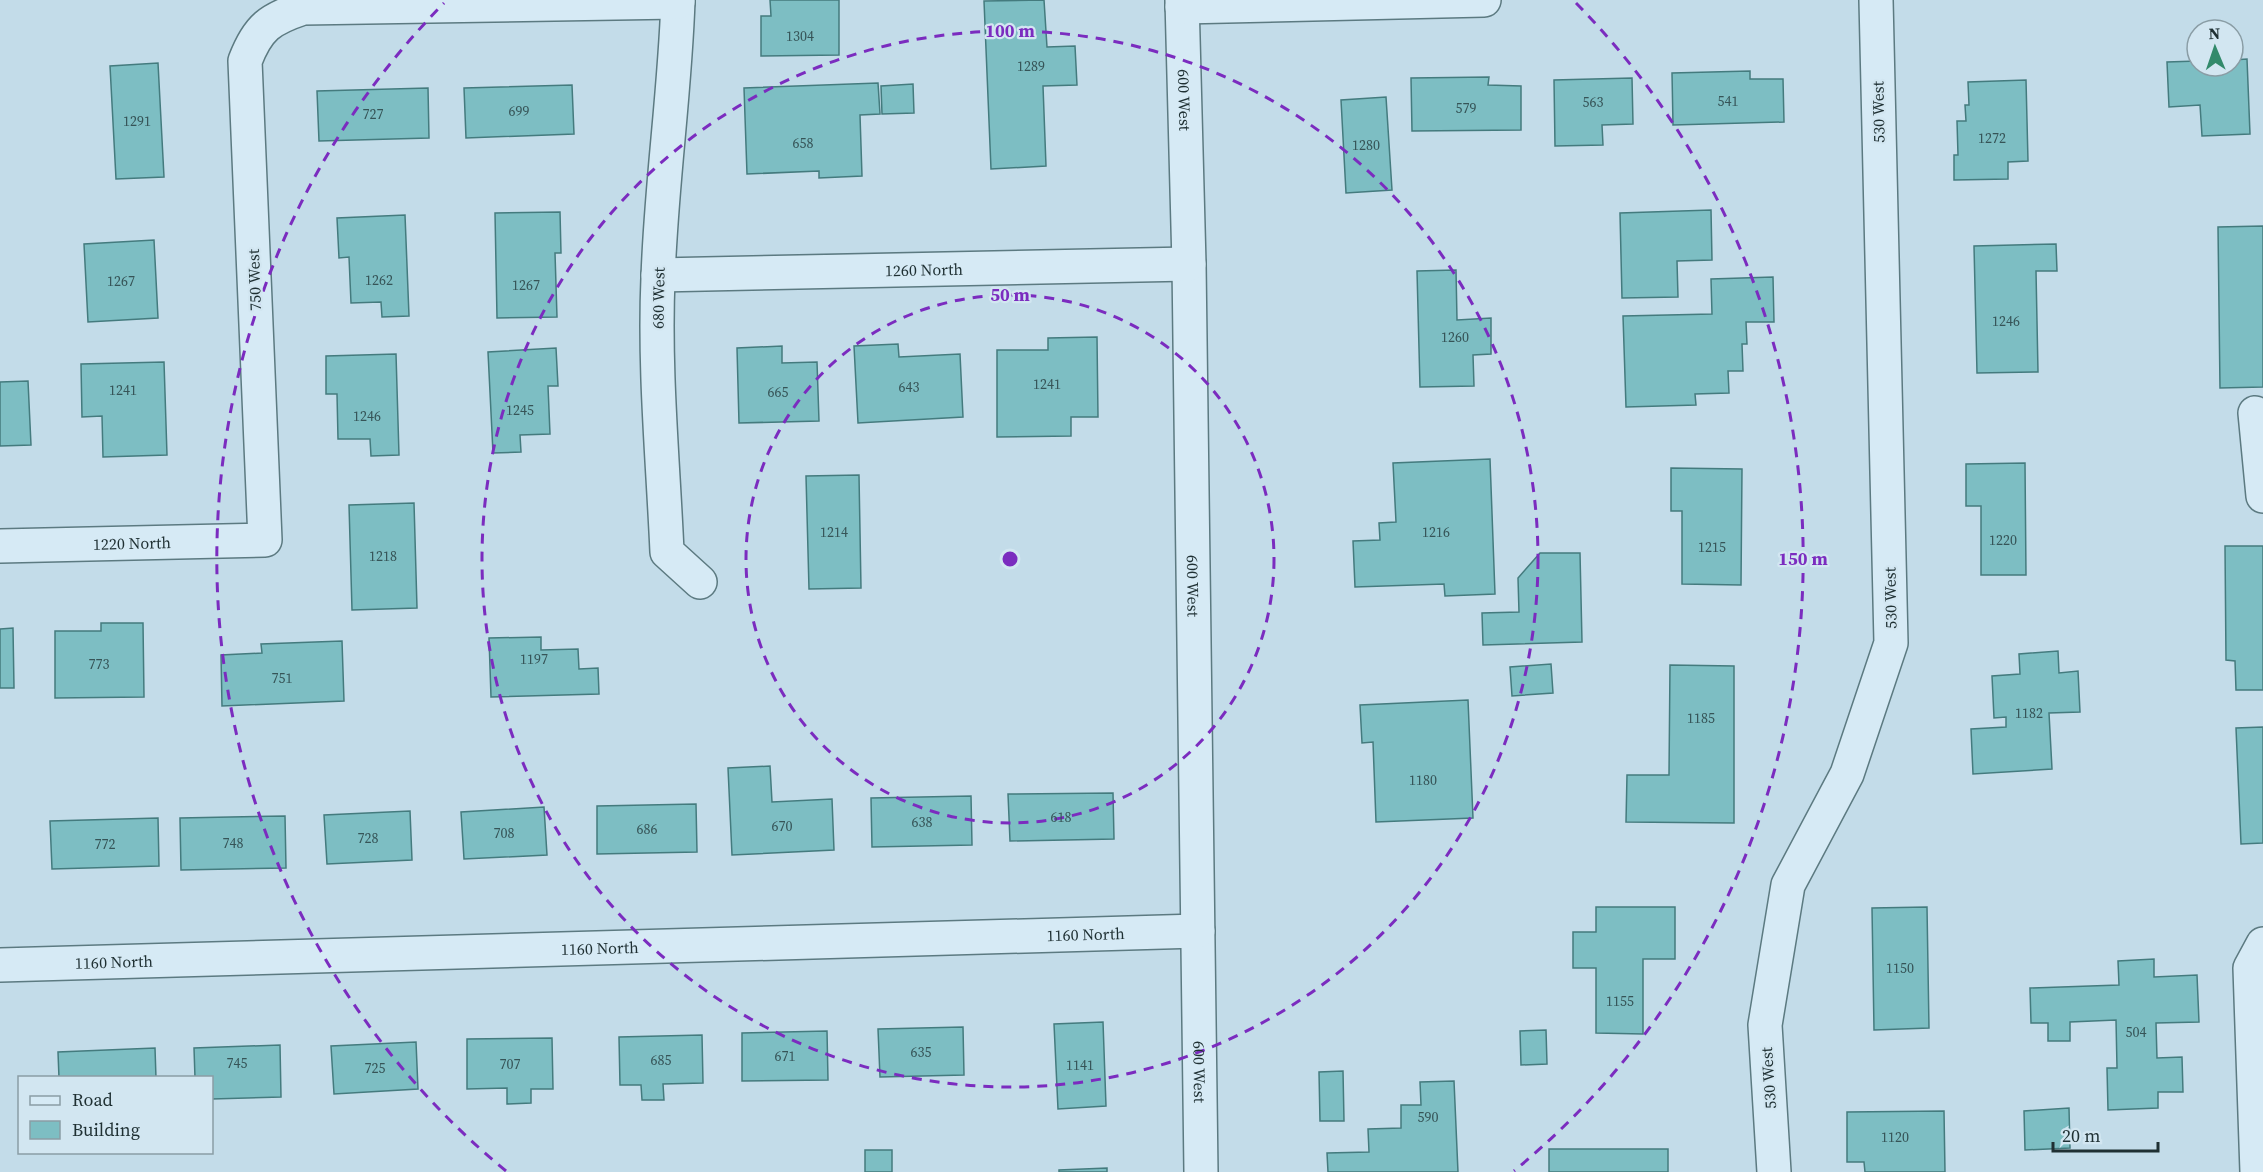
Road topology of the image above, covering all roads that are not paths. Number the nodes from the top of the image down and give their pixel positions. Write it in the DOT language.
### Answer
graph roads {
  1 [pos="1484,0"];
  2 [pos="1876,0"];
  3 [pos="678,1"];
  4 [pos="1182,3"];
  5 [pos="1189,264"];
  6 [pos="658,275"];
  7 [pos="2255,413"];
  8 [pos="2263,496"];
  9 [pos="265,540"];
  10 [pos="0,546"];
  11 [pos="700,582"];
  12 [pos="1198,931"];
  13 [pos="2263,944"];
  14 [pos="0,964"];
  15 [pos="1201,1172"];
  16 [pos="1774,1172"];
  17 [pos="2257,1172"];
  1 -- 4 [label="street"];
  2 -- 16 [label="street, 530 West"];
  3 -- 6 [label="street, 680 West"];
  3 -- 9 [label="street, 750 West"];
  4 -- 5 [label="street, 600 West"];
  5 -- 6 [label="street, 1260 North"];
  5 -- 12 [label="street, 600 West"];
  6 -- 11 [label="street, 680 West"];
  7 -- 8 [label="street"];
  9 -- 10 [label="street, 1220 North"];
  12 -- 14 [label="street, 1160 North"];
  12 -- 15 [label="street, 600 West"];
  13 -- 17 [label="street"];
}
